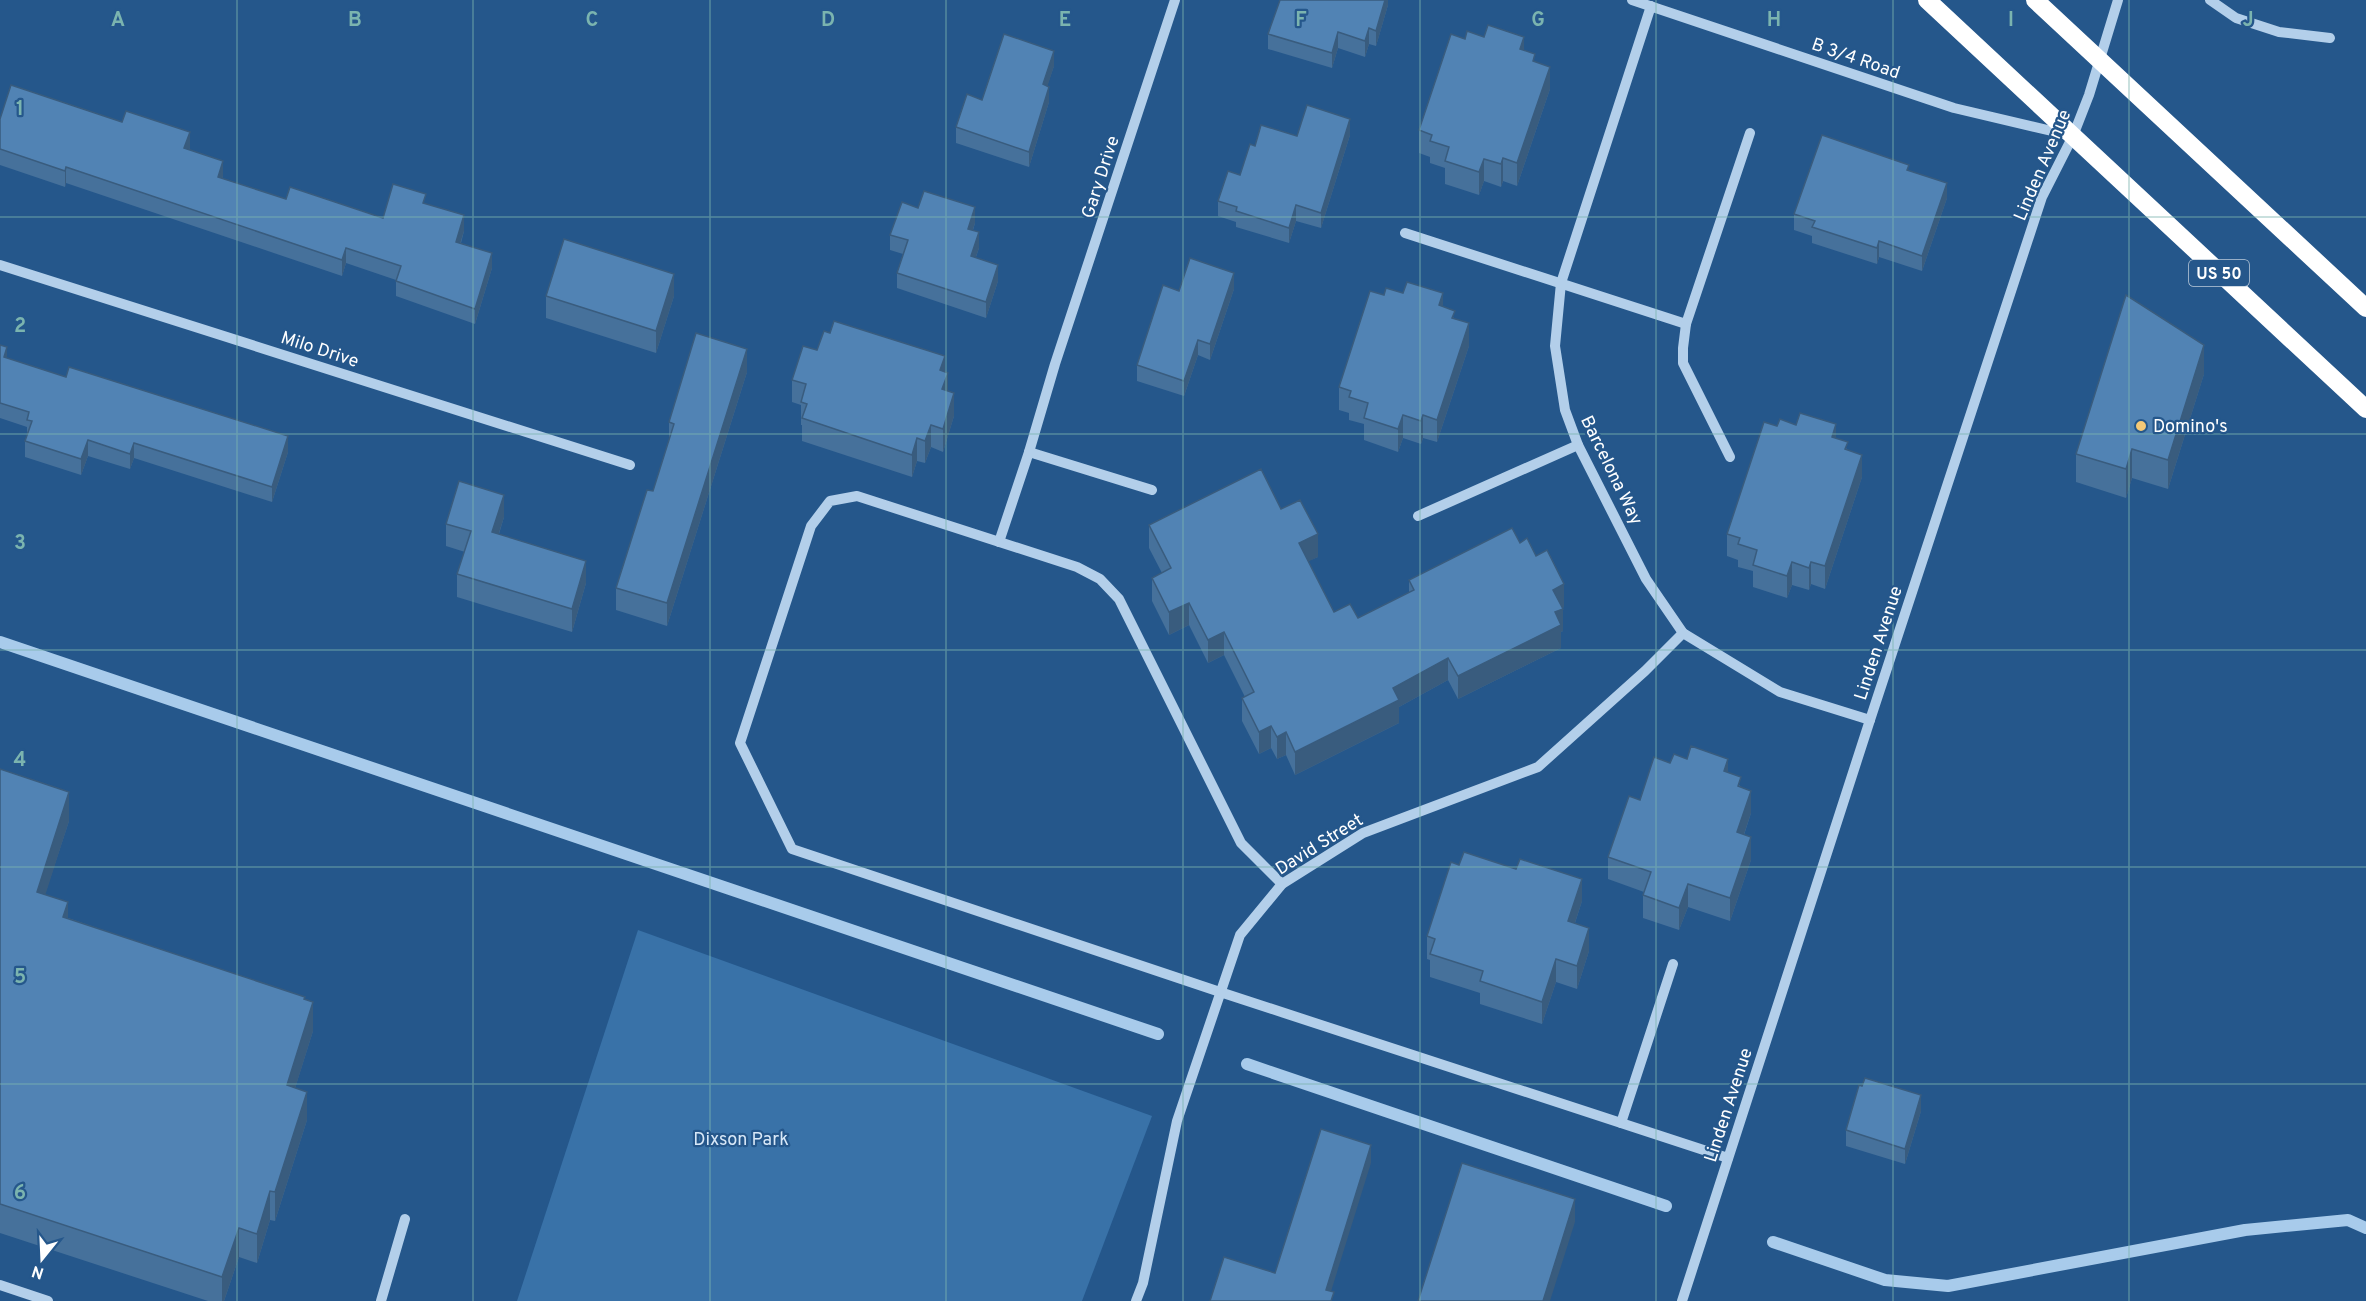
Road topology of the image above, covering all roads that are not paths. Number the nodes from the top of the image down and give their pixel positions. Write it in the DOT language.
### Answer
graph roads {
  1 [pos="1175,0"];
  2 [pos="1632,0"];
  3 [pos="1927,0"];
  4 [pos="2035,0"];
  5 [pos="2118,0"];
  6 [pos="2210,0"];
  7 [pos="1651,6"];
  8 [pos="2330,38"];
  9 [pos="2099,60"];
  10 [pos="1750,133"];
  11 [pos="2073,136"];
  12 [pos="1405,233"];
  13 [pos="0,265"];
  14 [pos="1561,283"];
  15 [pos="2366,308"];
  16 [pos="1686,324"];
  17 [pos="2366,409"];
  18 [pos="1578,445"];
  19 [pos="1029,452"];
  20 [pos="1730,457"];
  21 [pos="630,465"];
  22 [pos="1152,490"];
  23 [pos="1418,516"];
  24 [pos="999,542"];
  25 [pos="1683,633"];
  26 [pos="1870,720"];
  27 [pos="1282,884"];
  28 [pos="1673,964"];
  29 [pos="1220,992"];
  30 [pos="1621,1123"];
  31 [pos="1728,1158"];
  32 [pos="405,1219"];
  33 [pos="0,1285"];
  34 [pos="48,1301"];
  35 [pos="381,1301"];
  36 [pos="1136,1301"];
  37 [pos="1682,1301"];
  1 -- 19 [label="street, Gary Drive"];
  2 -- 7 [label="street, B 3/4 Road"];
  3 -- 11 [label="highway, US 50"];
  4 -- 9 [label="highway"];
  5 -- 9 [label="street, Linden Avenue"];
  6 -- 8 [label="street"];
  7 -- 11 [label="street, B 3/4 Road"];
  7 -- 14 [label="street, Barcelona Way"];
  9 -- 11 [label="street, Linden Avenue"];
  9 -- 15 [label="highway"];
  10 -- 16 [label="street"];
  11 -- 17 [label="highway, US 50"];
  11 -- 26 [label="street, Linden Avenue"];
  12 -- 14 [label="street"];
  13 -- 21 [label="street, Milo Drive"];
  14 -- 16 [label="street"];
  14 -- 18 [label="street, Barcelona Way"];
  16 -- 20 [label="street"];
  18 -- 23 [label="street"];
  18 -- 25 [label="street, Barcelona Way"];
  19 -- 22 [label="street"];
  19 -- 24 [label="street, Gary Drive"];
  24 -- 27 [label="street"];
  24 -- 29 [label="street"];
  25 -- 26 [label="street, Barcelona Way"];
  25 -- 27 [label="street, David Street"];
  26 -- 31 [label="street, Linden Avenue"];
  27 -- 29 [label="street, David Street"];
  28 -- 30 [label="street"];
  29 -- 30 [label="street"];
  29 -- 36 [label="street, David Street"];
  30 -- 31 [label="street"];
  31 -- 37 [label="street, Linden Avenue"];
  32 -- 35 [label="street"];
  33 -- 34 [label="street"];
}
